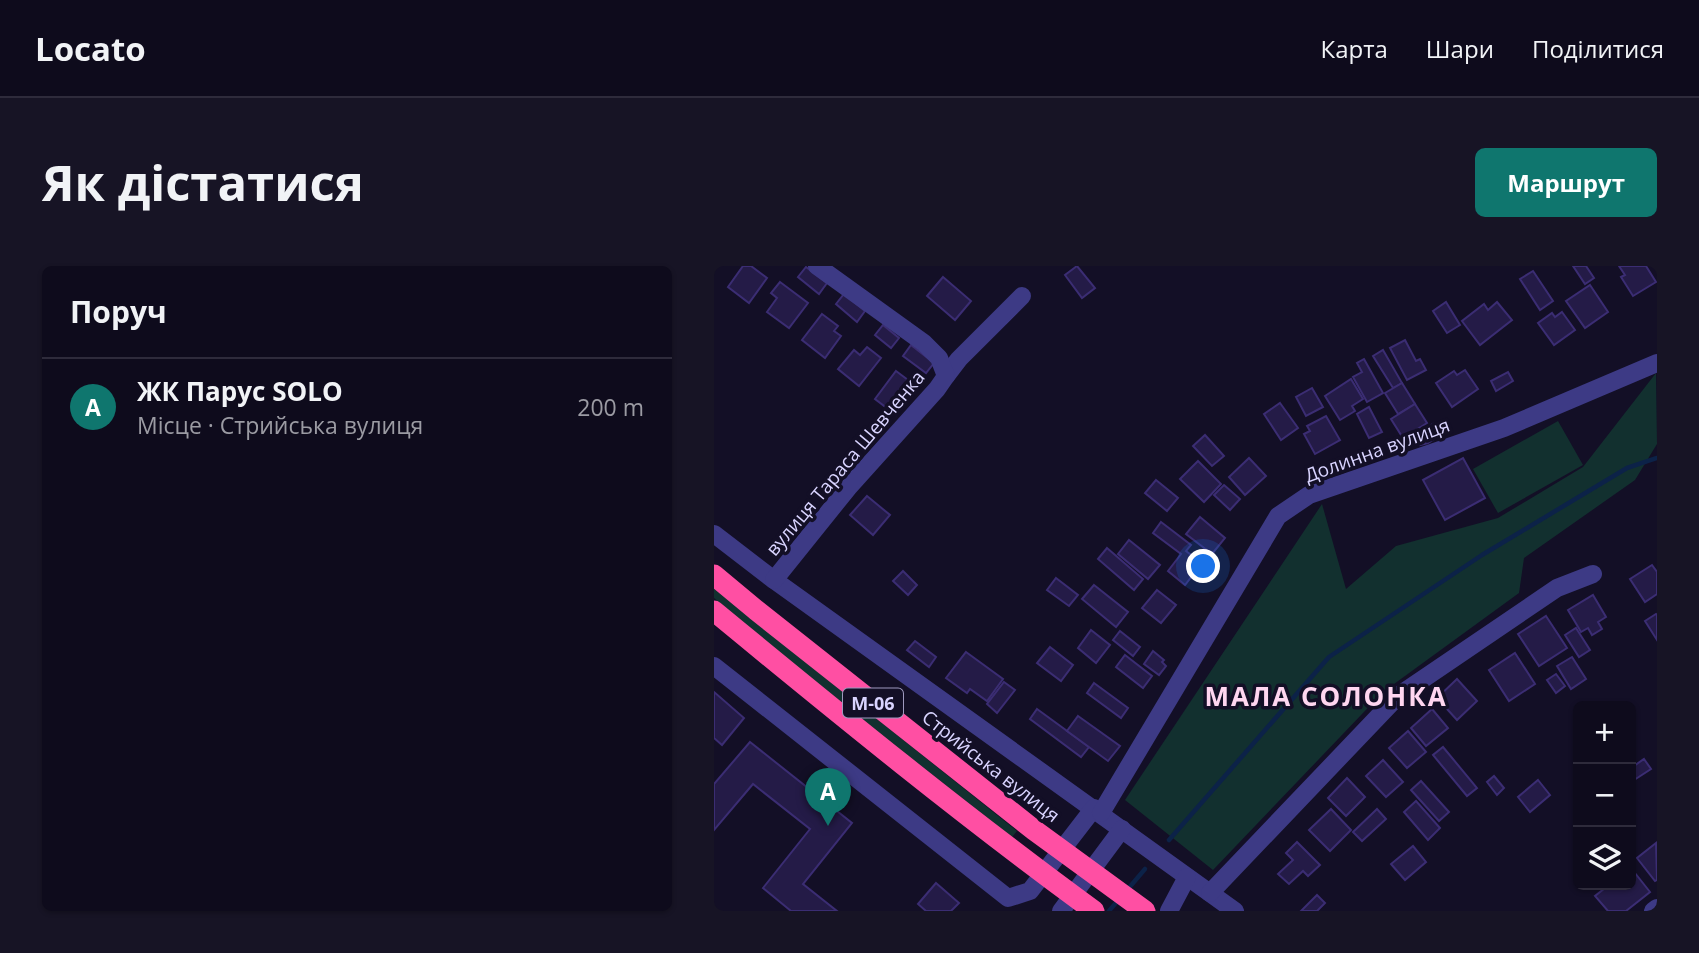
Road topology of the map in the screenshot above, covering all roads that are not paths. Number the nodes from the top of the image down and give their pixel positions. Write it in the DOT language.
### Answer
graph roads {
  1 [pos="817,266"];
  2 [pos="1022,296"];
  3 [pos="1657,363"];
  4 [pos="946,376"];
  5 [pos="714,534"];
  6 [pos="1593,574"];
  7 [pos="714,575"];
  8 [pos="774,580"];
  9 [pos="714,611"];
  10 [pos="714,666"];
  11 [pos="1097,811"];
  12 [pos="1122,829"];
  13 [pos="1187,877"];
  14 [pos="1210,893"];
  15 [pos="1061,911"];
  16 [pos="1094,911"];
  17 [pos="1145,911"];
  18 [pos="1169,911"];
  19 [pos="1235,911"];
  1 -- 4 [label="street, вулиця Тараса Шевченка"];
  2 -- 4 [label="street"];
  3 -- 11 [label="street, Долинна вулиця"];
  4 -- 8 [label="street, вулиця Тараса Шевченка"];
  5 -- 8 [label="street"];
  6 -- 14 [label="street"];
  7 -- 17 [label="highway, Стрийська вулиця / М-06"];
  8 -- 11 [label="street"];
  9 -- 16 [label="highway, М-06"];
  10 -- 11 [label="street, Долинна вулиця"];
  11 -- 12 [label="street"];
  12 -- 13 [label="street"];
  12 -- 15 [label="street"];
  13 -- 14 [label="street"];
  13 -- 18 [label="street"];
  14 -- 19 [label="street"];
}
